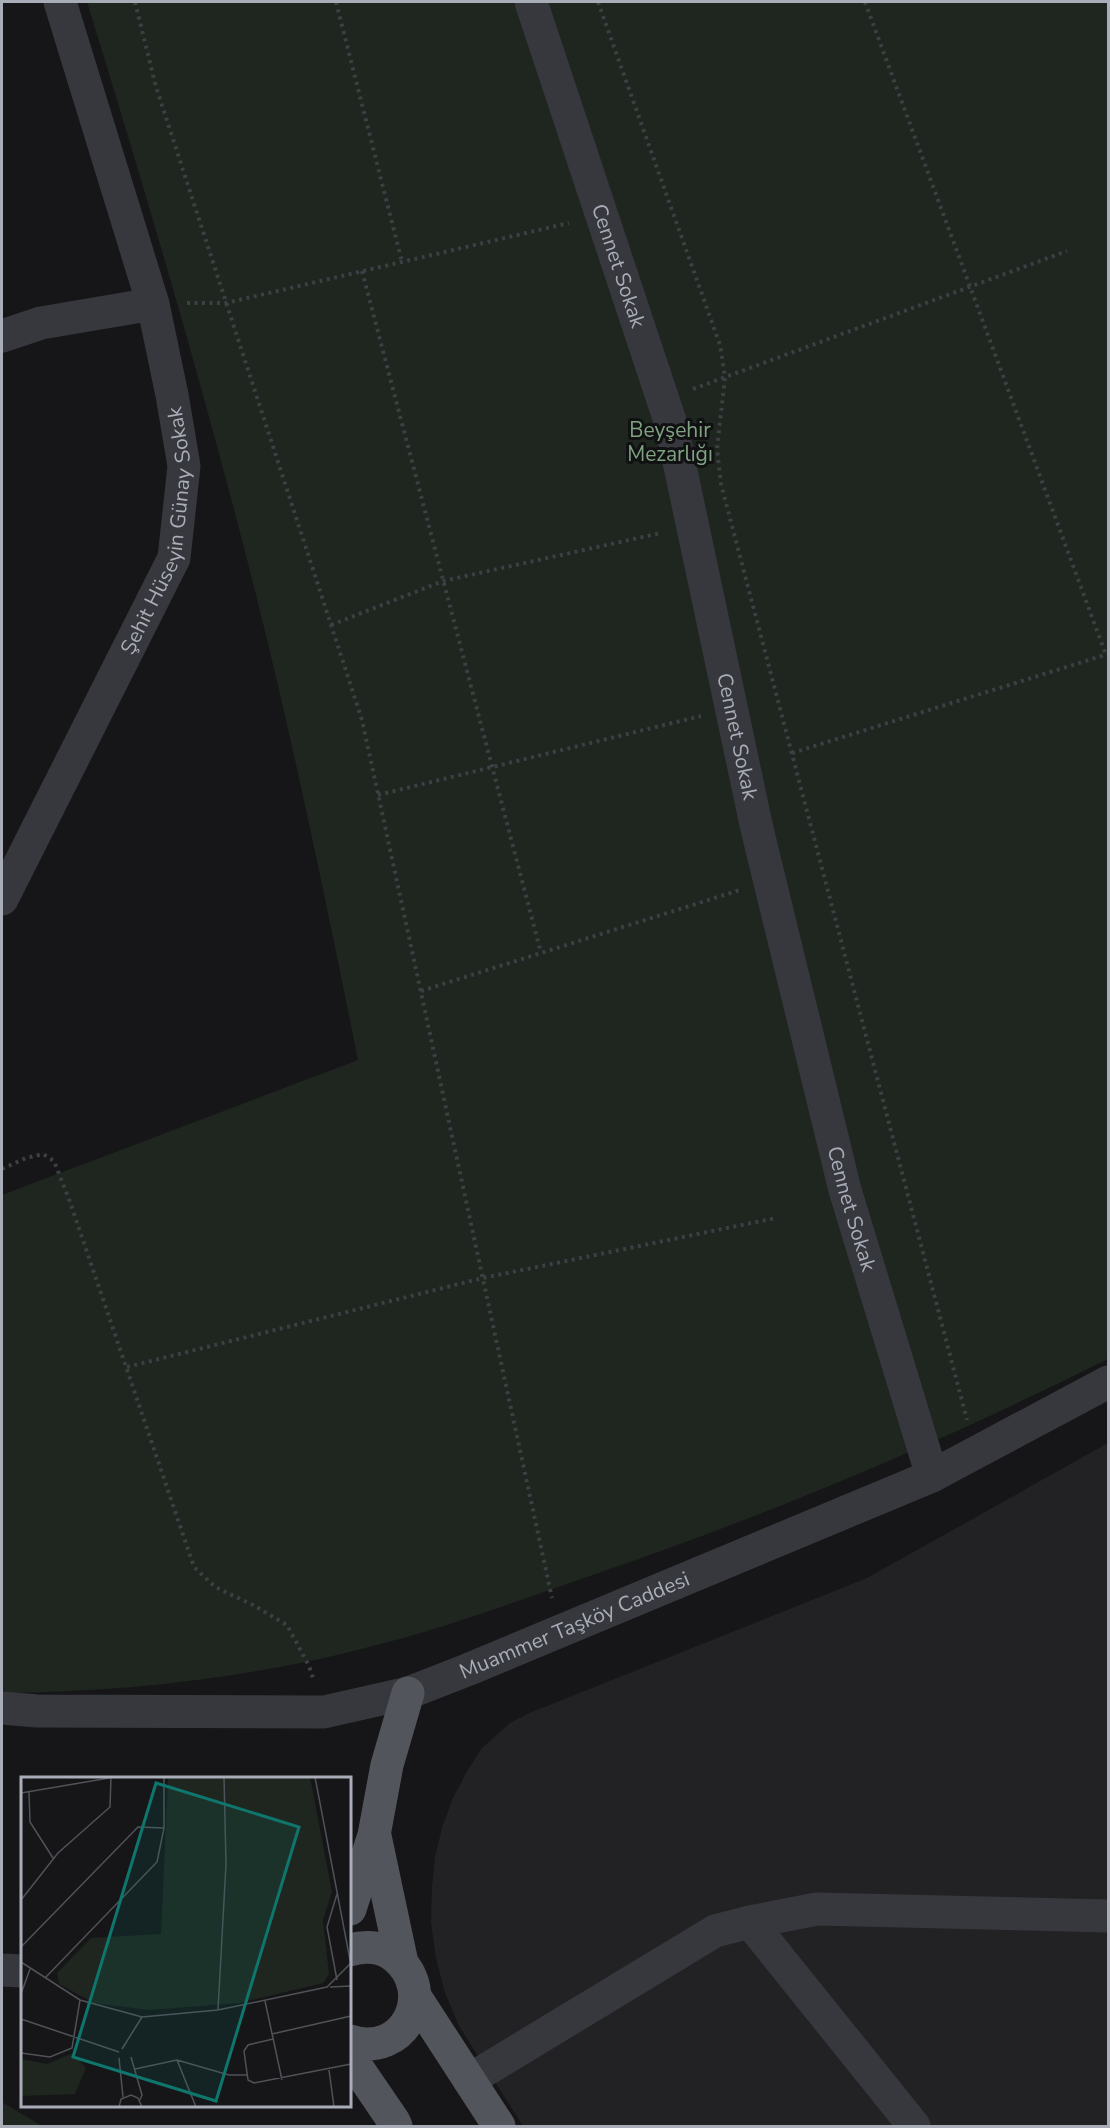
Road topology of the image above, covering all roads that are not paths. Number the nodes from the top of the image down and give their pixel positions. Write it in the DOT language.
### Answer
graph roads {
  1 [pos="60,2"];
  2 [pos="531,2"];
  3 [pos="153,304"];
  4 [pos="2,336"];
  5 [pos="2,899"];
  6 [pos="1108,1382"];
  7 [pos="932,1476"];
  8 [pos="408,1693"];
  9 [pos="2,1708"];
  10 [pos="374,1835"];
  11 [pos="351,1906"];
  12 [pos="1108,1916"];
  13 [pos="750,1922"];
  14 [pos="351,1950"];
  15 [pos="402,1963"];
  16 [pos="2,1970"];
  17 [pos="21,1971"];
  18 [pos="416,1998"];
  19 [pos="351,2041"];
  20 [pos="351,2058"];
  21 [pos="469,2080"];
  22 [pos="396,2127"];
  23 [pos="499,2127"];
  24 [pos="914,2127"];
  1 -- 3 [label="street, Şehit Hüseyin Günay Sokak"];
  2 -- 7 [label="street, Cennet Sokak"];
  3 -- 4 [label="street"];
  3 -- 5 [label="street, Şehit Hüseyin Günay Sokak"];
  6 -- 7 [label="street, Muammer Taşköy Caddesi"];
  7 -- 8 [label="street, Muammer Taşköy Caddesi"];
  8 -- 9 [label="street, Muammer Taşköy Caddesi"];
  8 -- 10 [label="main road"];
  10 -- 11 [label="main road"];
  10 -- 15 [label="main road"];
  12 -- 13 [label="street"];
  13 -- 21 [label="street"];
  13 -- 24 [label="street"];
  14 -- 15 [label="main road"];
  15 -- 18 [label="main road"];
  16 -- 17 [label="street"];
  18 -- 19 [label="main road"];
  18 -- 21 [label="main road"];
  20 -- 22 [label="main road"];
  21 -- 23 [label="main road"];
}
